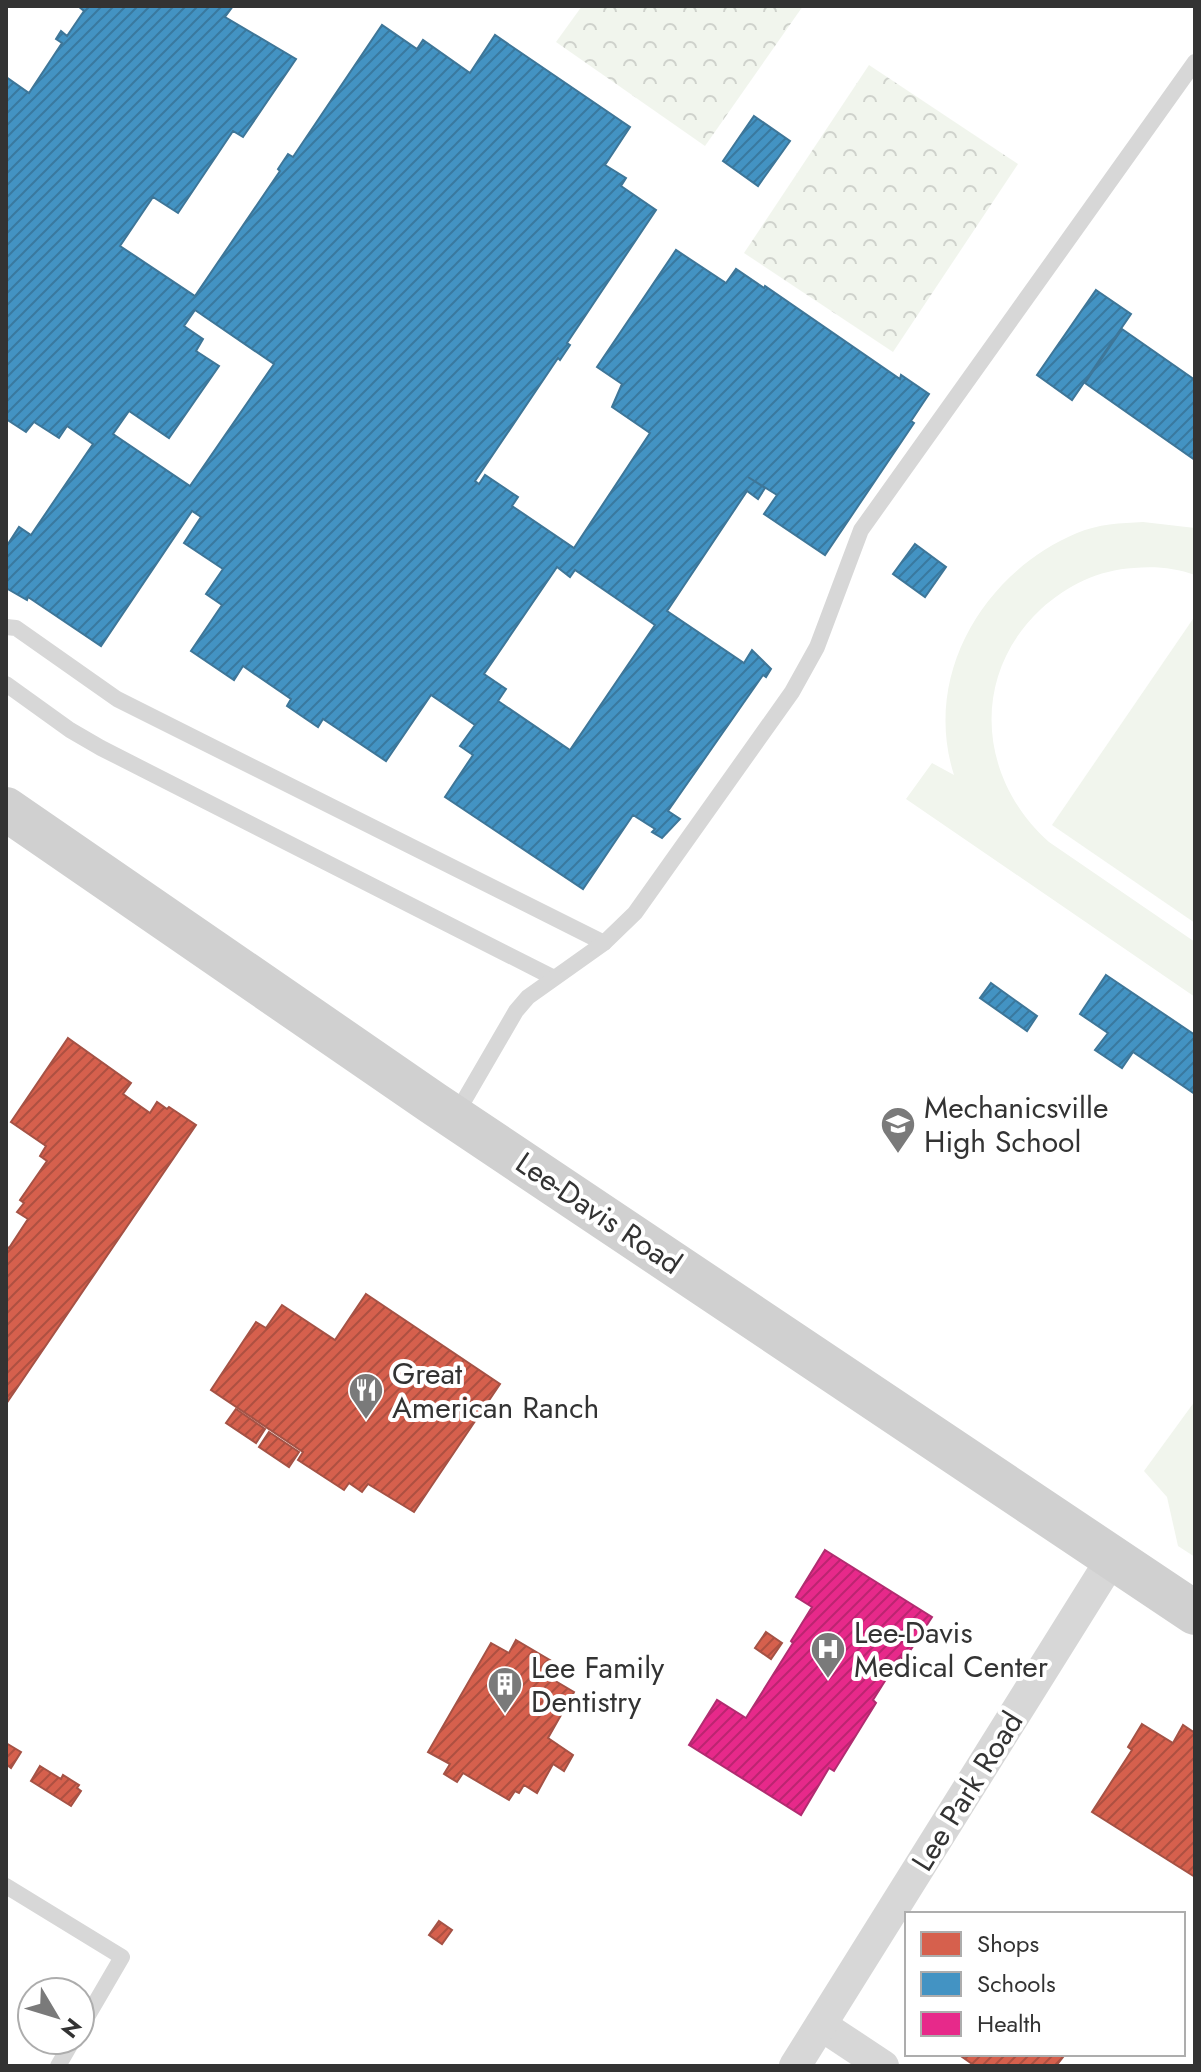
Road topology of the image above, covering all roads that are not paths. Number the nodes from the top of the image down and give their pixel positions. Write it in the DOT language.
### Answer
graph roads {
  1 [pos="1195,62"];
  2 [pos="6,627"];
  3 [pos="6,684"];
  4 [pos="6,809"];
  5 [pos="604,943"];
  6 [pos="554,978"];
  7 [pos="454,1117"];
  8 [pos="1113,1557"];
  9 [pos="1195,1613"];
  10 [pos="6,1886"];
  11 [pos="96,2002"];
  12 [pos="821,2025"];
  13 [pos="795,2066"];
  14 [pos="883,2066"];
  1 -- 5 [label="lane"];
  2 -- 5 [label="lane"];
  3 -- 6 [label="lane"];
  4 -- 7 [label="main road, Lee-Davis Road"];
  5 -- 6 [label="lane"];
  6 -- 7 [label="lane"];
  7 -- 8 [label="main road, Lee-Davis Road"];
  8 -- 9 [label="main road, Lee-Davis Road"];
  8 -- 12 [label="street, Lee Park Road"];
  10 -- 11 [label="lane"];
  12 -- 13 [label="street, Lee Park Road"];
  12 -- 14 [label="street"];
}
